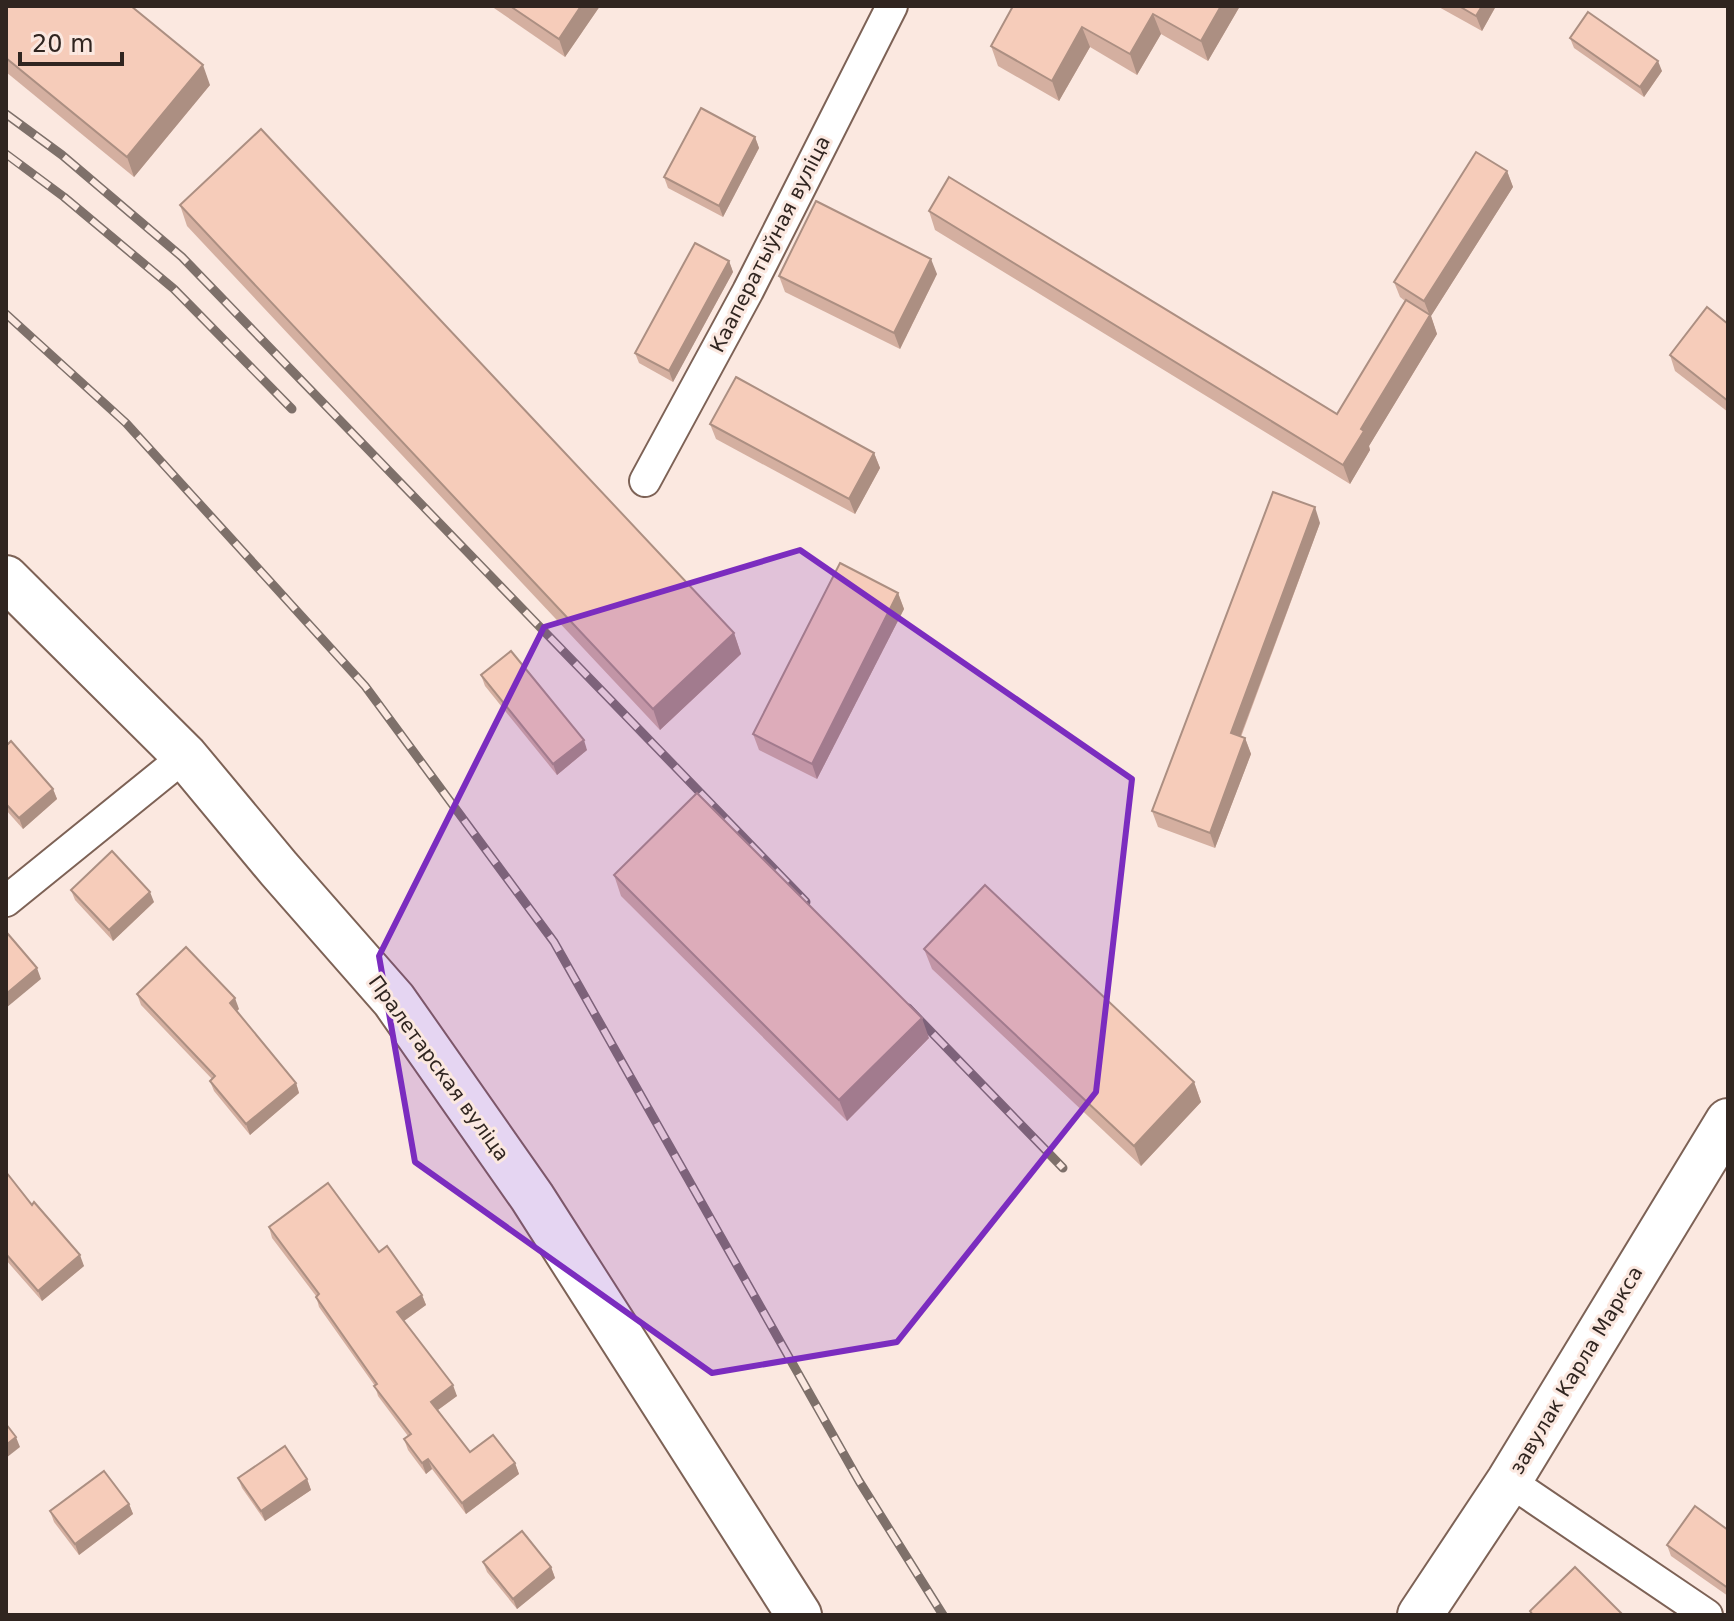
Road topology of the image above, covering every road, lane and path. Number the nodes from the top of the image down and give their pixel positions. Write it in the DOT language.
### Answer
graph roads {
  1 [pos="892,6"];
  2 [pos="645,481"];
  3 [pos="6,578"];
  4 [pos="185,756"];
  5 [pos="6,901"];
  6 [pos="1728,1121"];
  7 [pos="1509,1481"];
  8 [pos="799,1615"];
  9 [pos="1420,1615"];
  10 [pos="1707,1615"];
  1 -- 2 [label="street, Кааператыўная вуліца"];
  3 -- 4 [label="street, Пралетарская вуліца"];
  4 -- 5 [label="street"];
  4 -- 8 [label="street, Пралетарская вуліца"];
  6 -- 7 [label="street, завулак Карла Маркса"];
  7 -- 9 [label="street, завулак Карла Маркса"];
  7 -- 10 [label="street"];
}
